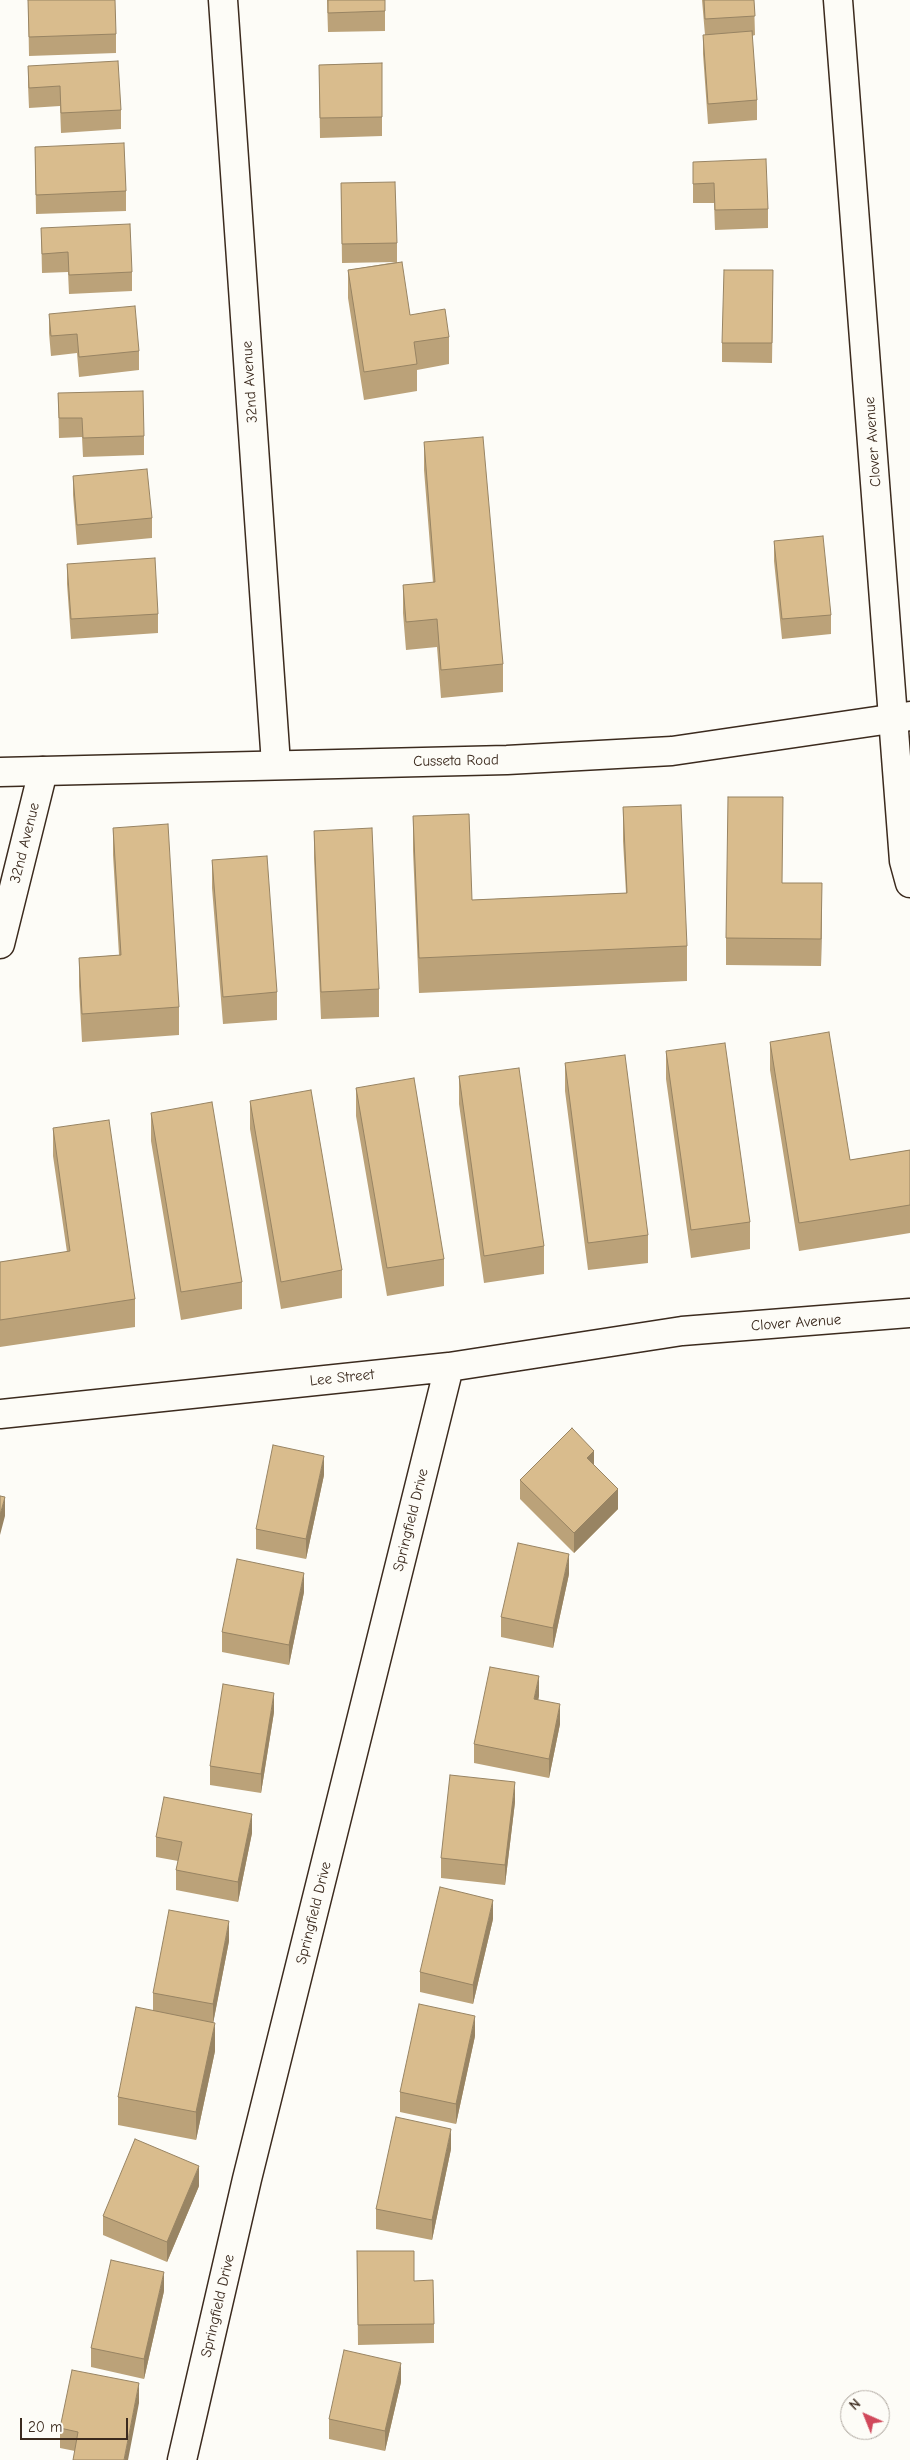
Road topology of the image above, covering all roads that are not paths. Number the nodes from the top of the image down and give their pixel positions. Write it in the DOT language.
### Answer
graph roads {
  1 [pos="224,0"];
  2 [pos="838,0"];
  3 [pos="902,717"];
  4 [pos="276,764"];
  5 [pos="0,772"];
  6 [pos="44,772"];
  7 [pos="910,883"];
  8 [pos="0,944"];
  9 [pos="910,1313"];
  10 [pos="682,1331"];
  11 [pos="450,1366"];
  12 [pos="0,1414"];
  13 [pos="182,2460"];
  1 -- 4 [label="street, 32nd Avenue"];
  2 -- 3 [label="street, Clover Avenue"];
  3 -- 4 [label="street, Cusseta Road"];
  3 -- 7 [label="street, Clover Avenue"];
  4 -- 6 [label="street, Cusseta Road"];
  5 -- 6 [label="street, Cusseta Road"];
  6 -- 8 [label="street, 32nd Avenue"];
  9 -- 10 [label="street, Clover Avenue"];
  10 -- 11 [label="street, Lee Street"];
  11 -- 12 [label="street, Lee Street"];
  11 -- 13 [label="street, Springfield Drive"];
}
